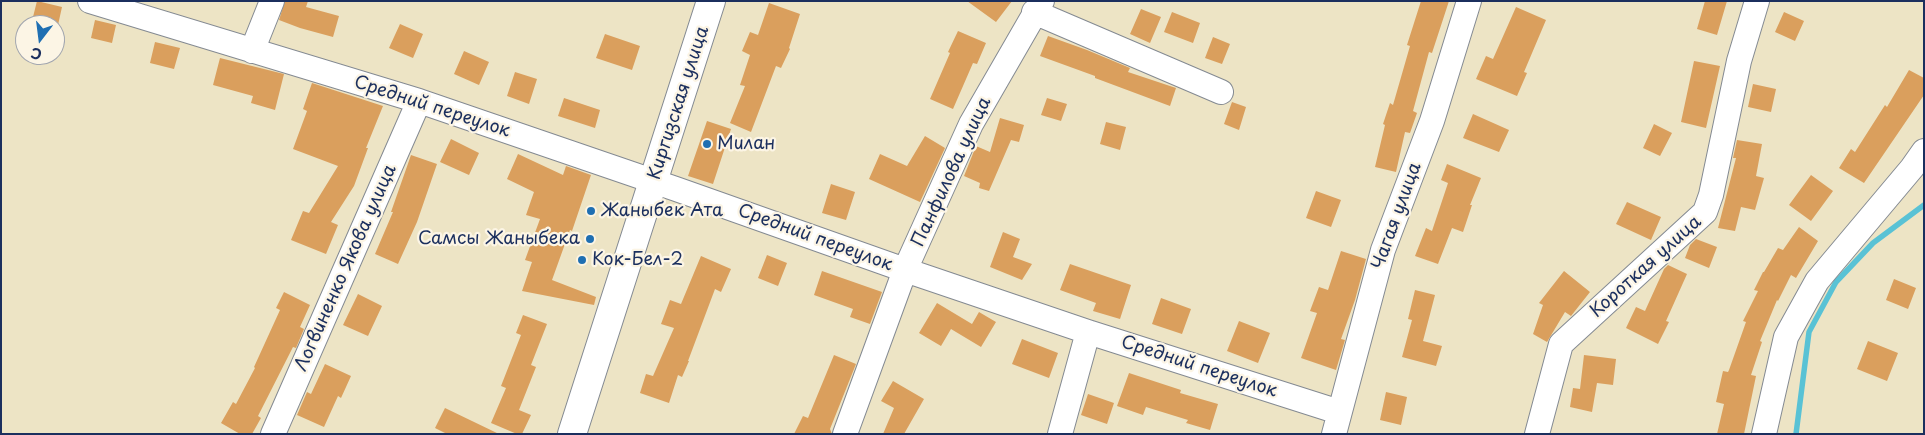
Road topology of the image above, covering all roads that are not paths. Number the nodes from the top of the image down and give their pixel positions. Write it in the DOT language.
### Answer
graph roads {
  1 [pos="90,1"];
  2 [pos="272,1"];
  3 [pos="711,1"];
  4 [pos="1469,1"];
  5 [pos="1757,1"];
  6 [pos="1038,7"];
  7 [pos="252,51"];
  8 [pos="1221,92"];
  9 [pos="419,101"];
  10 [pos="1924,151"];
  11 [pos="654,181"];
  12 [pos="905,270"];
  13 [pos="1088,332"];
  14 [pos="1336,423"];
  15 [pos="273,434"];
  16 [pos="572,434"];
  17 [pos="846,434"];
  18 [pos="1060,434"];
  19 [pos="1537,434"];
  20 [pos="1764,434"];
  1 -- 7 [label="street, Средний переулок"];
  2 -- 7 [label="street"];
  3 -- 11 [label="main road, Киргизская улица"];
  4 -- 14 [label="street, Чагая улица"];
  5 -- 19 [label="street, Короткая улица"];
  6 -- 8 [label="street"];
  6 -- 12 [label="street, Панфилова улица"];
  7 -- 9 [label="street, Средний переулок"];
  9 -- 11 [label="street, Средний переулок"];
  9 -- 15 [label="street, Логвиненко Якова улица"];
  10 -- 20 [label="street"];
  11 -- 12 [label="street, Средний переулок"];
  11 -- 16 [label="main road, Киргизская улица"];
  12 -- 13 [label="street, Средний переулок"];
  12 -- 17 [label="street, Панфилова улица"];
  13 -- 14 [label="street, Средний переулок"];
  13 -- 18 [label="street"];
}
